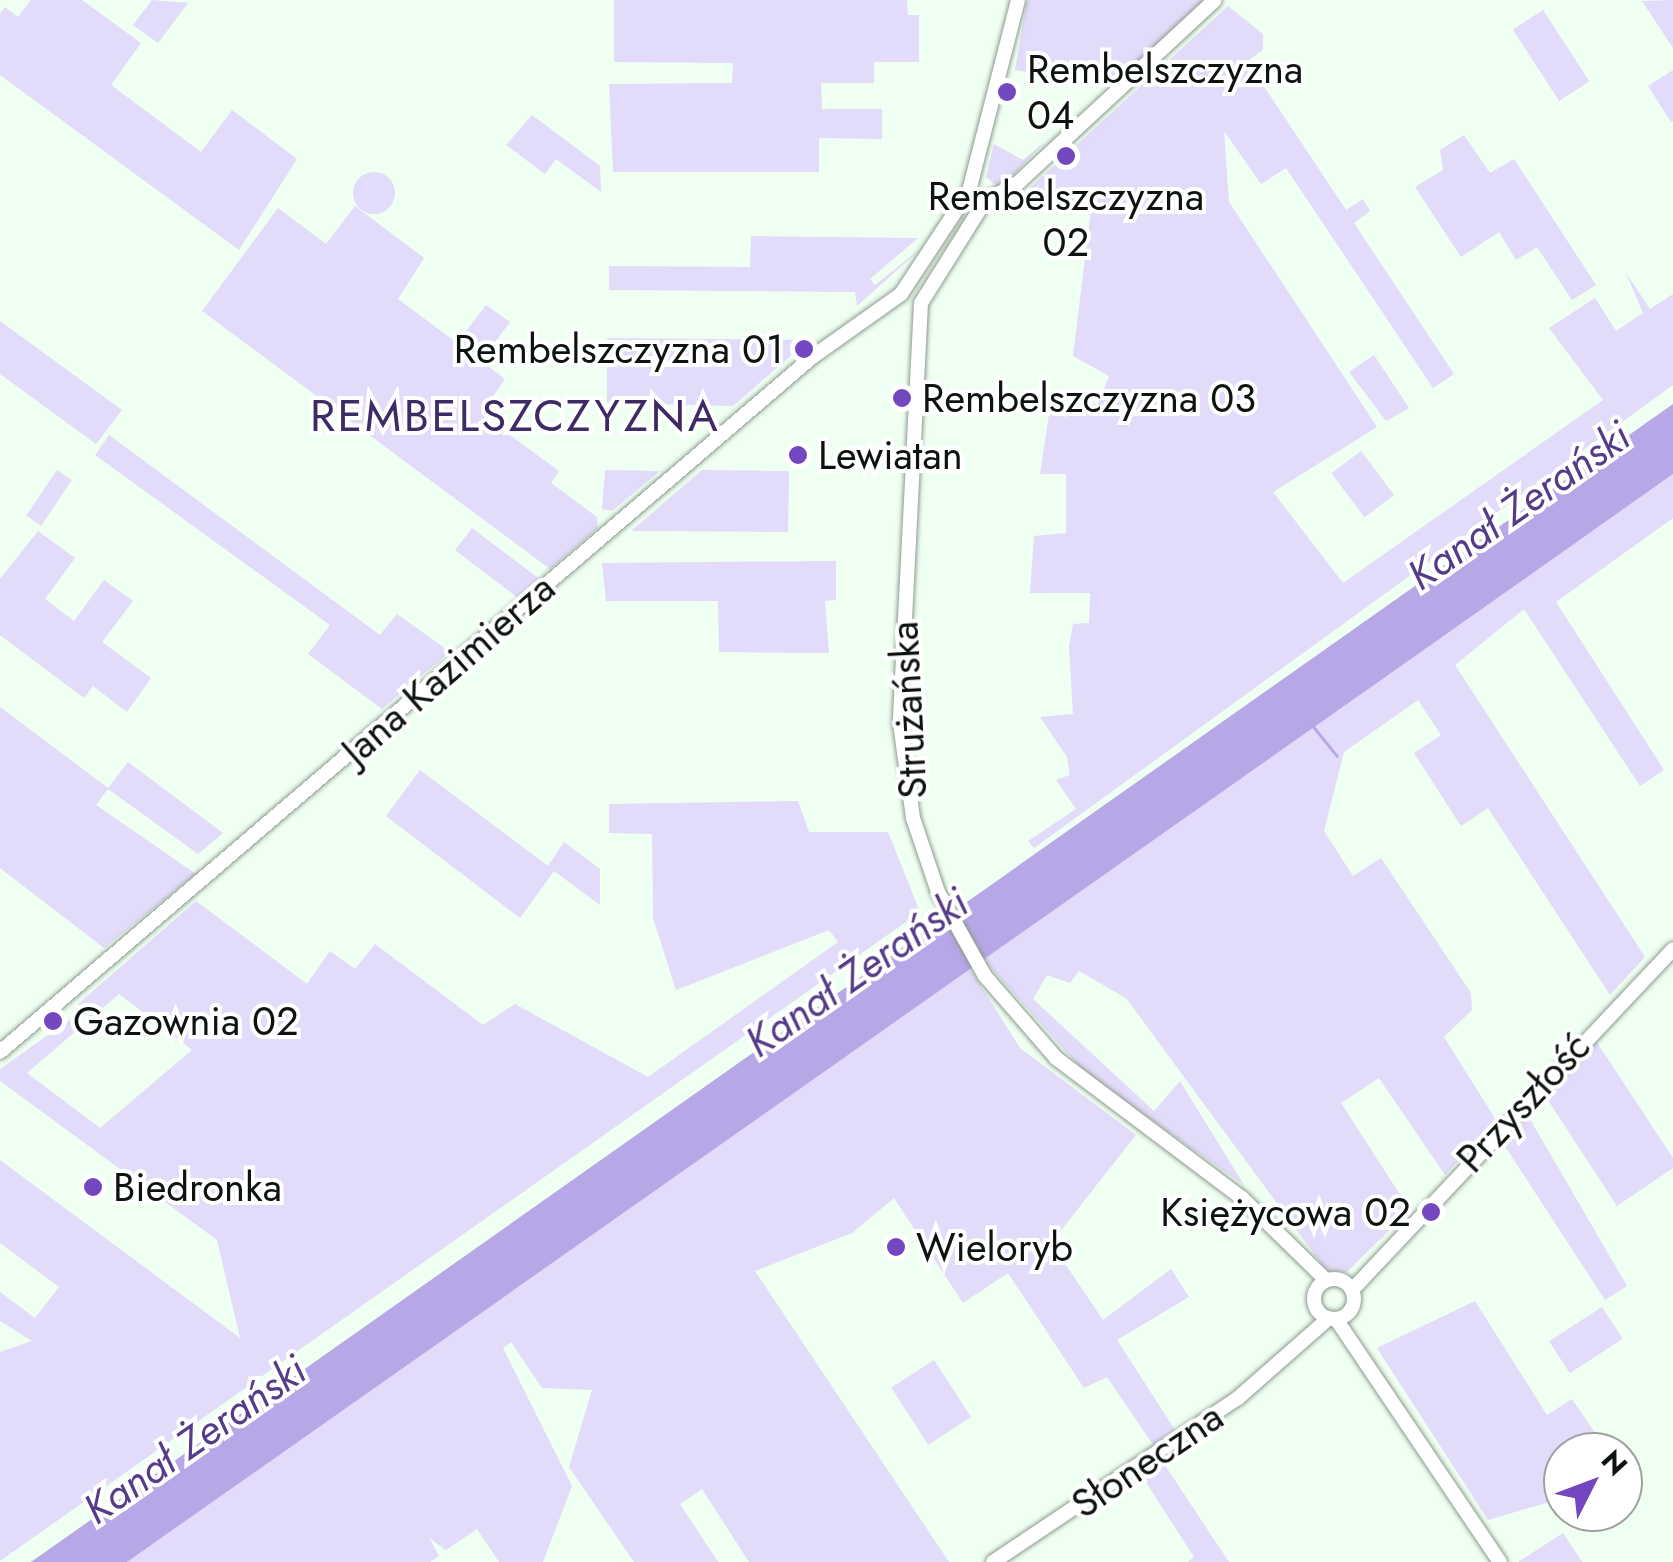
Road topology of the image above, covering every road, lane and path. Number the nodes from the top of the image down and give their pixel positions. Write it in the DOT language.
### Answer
graph roads {
  1 [pos="1018,0"];
  2 [pos="1215,0"];
  3 [pos="968,192"];
  4 [pos="985,201"];
  5 [pos="958,210"];
  6 [pos="971,220"];
  7 [pos="914,275"];
  8 [pos="930,287"];
  9 [pos="900,294"];
  10 [pos="920,303"];
  11 [pos="1673,949"];
  12 [pos="0,1052"];
  13 [pos="1322,1284"];
  14 [pos="1349,1286"];
  15 [pos="1333,1315"];
  16 [pos="992,1562"];
  17 [pos="1500,1562"];
  1 -- 3 [label="main road"];
  2 -- 4 [label="main road"];
  3 -- 4 [label="main road"];
  3 -- 5 [label="main road, Jana Kazimierza"];
  4 -- 6 [label="main road"];
  5 -- 6 [label="main road"];
  5 -- 7 [label="main road, Jana Kazimierza"];
  6 -- 8 [label="main road"];
  7 -- 8 [label="main road"];
  7 -- 9 [label="main road, Jana Kazimierza"];
  8 -- 10 [label="main road"];
  9 -- 10 [label="main road"];
  9 -- 12 [label="main road, Jana Kazimierza"];
  10 -- 13 [label="main road, Strużańska"];
  11 -- 14 [label="main road, Przyszłość"];
  13 -- 14 [label="main road"];
  13 -- 15 [label="main road"];
  14 -- 15 [label="main road"];
  15 -- 16 [label="main road, Słoneczna"];
  15 -- 17 [label="main road"];
}
